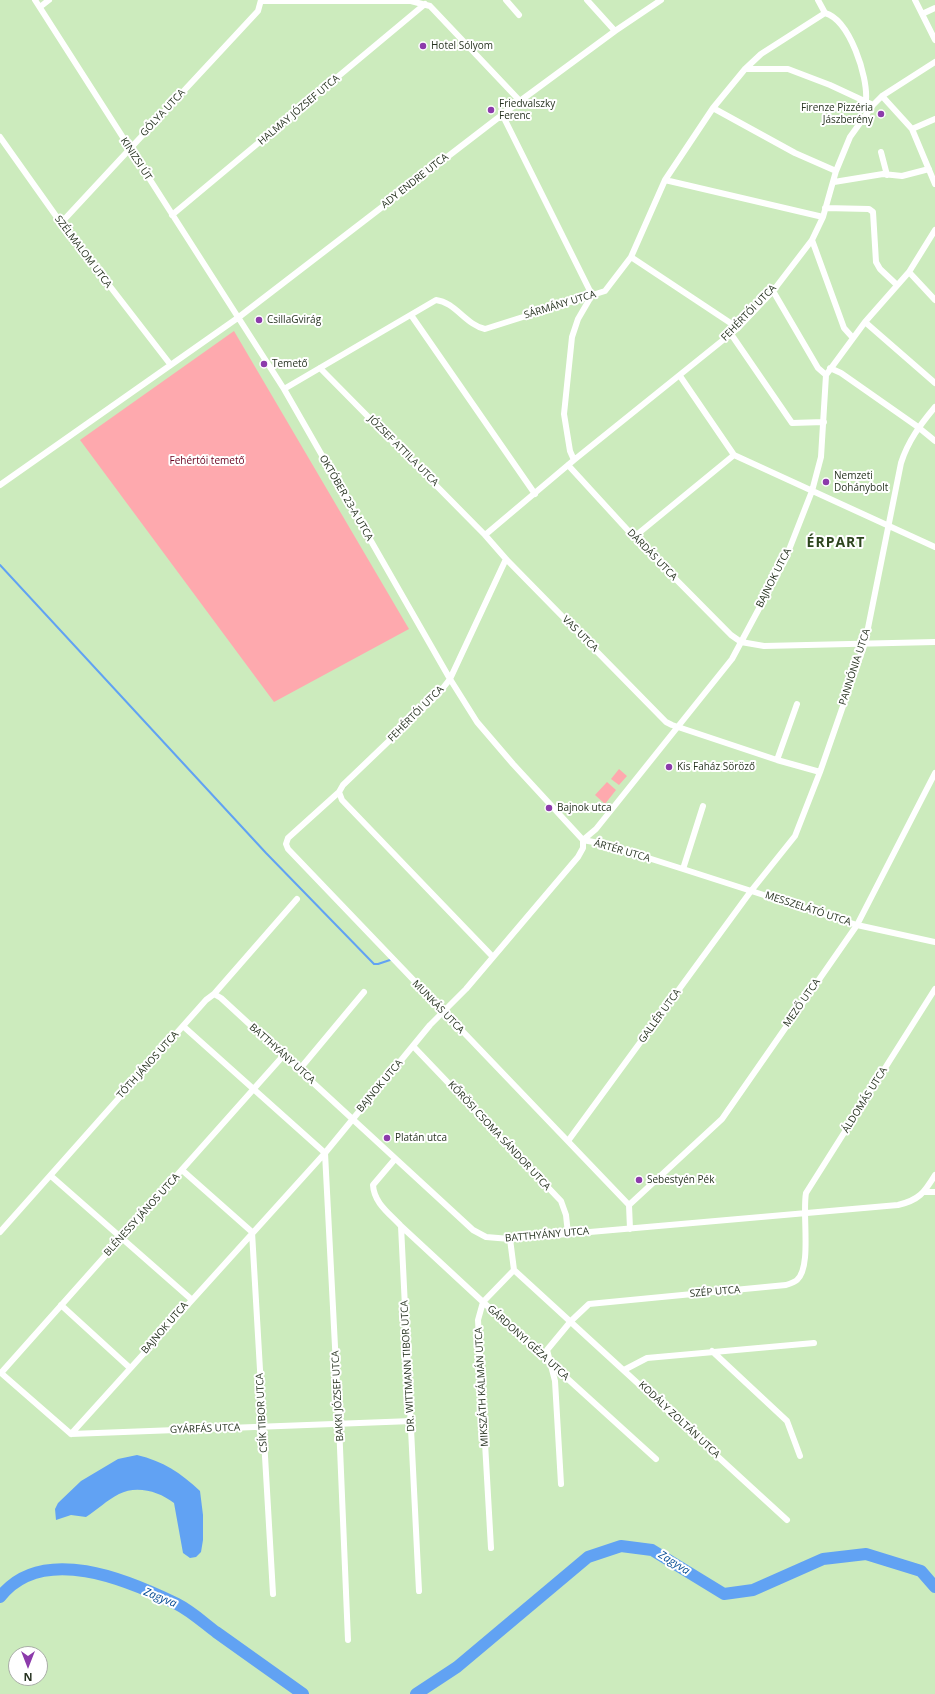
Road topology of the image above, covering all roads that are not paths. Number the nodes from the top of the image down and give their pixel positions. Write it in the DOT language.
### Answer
graph roads {
  1 [pos="35,0"];
  2 [pos="49,0"];
  3 [pos="261,0"];
  4 [pos="506,0"];
  5 [pos="587,0"];
  6 [pos="661,0"];
  7 [pos="818,0"];
  8 [pos="915,0"];
  9 [pos="425,4"];
  10 [pos="40,7"];
  11 [pos="935,8"];
  12 [pos="825,13"];
  13 [pos="922,14"];
  14 [pos="520,15"];
  15 [pos="615,31"];
  16 [pos="935,40"];
  17 [pos="935,62"];
  18 [pos="745,69"];
  19 [pos="882,96"];
  20 [pos="866,100"];
  21 [pos="520,101"];
  22 [pos="873,105"];
  23 [pos="713,108"];
  24 [pos="502,114"];
  25 [pos="935,118"];
  26 [pos="912,129"];
  27 [pos="0,137"];
  28 [pos="130,150"];
  29 [pos="881,152"];
  30 [pos="929,169"];
  31 [pos="836,171"];
  32 [pos="888,175"];
  33 [pos="665,180"];
  34 [pos="834,182"];
  35 [pos="935,184"];
  36 [pos="825,208"];
  37 [pos="172,215"];
  38 [pos="823,217"];
  39 [pos="61,222"];
  40 [pos="935,230"];
  41 [pos="812,240"];
  42 [pos="631,257"];
  43 [pos="909,272"];
  44 [pos="896,285"];
  45 [pos="772,290"];
  46 [pos="592,295"];
  47 [pos="935,300"];
  48 [pos="411,315"];
  49 [pos="239,317"];
  50 [pos="865,322"];
  51 [pos="738,328"];
  52 [pos="731,334"];
  53 [pos="853,338"];
  54 [pos="170,364"];
  55 [pos="320,368"];
  56 [pos="830,368"];
  57 [pos="826,375"];
  58 [pos="680,376"];
  59 [pos="935,383"];
  60 [pos="284,389"];
  61 [pos="935,407"];
  62 [pos="824,422"];
  63 [pos="918,427"];
  64 [pos="935,441"];
  65 [pos="734,455"];
  66 [pos="574,460"];
  67 [pos="568,465"];
  68 [pos="0,485"];
  69 [pos="812,491"];
  70 [pos="534,494"];
  71 [pos="888,527"];
  72 [pos="485,535"];
  73 [pos="634,537"];
  74 [pos="935,547"];
  75 [pos="506,560"];
  76 [pos="741,642"];
  77 [pos="935,642"];
  78 [pos="865,643"];
  79 [pos="450,679"];
  80 [pos="797,704"];
  81 [pos="679,728"];
  82 [pos="777,760"];
  83 [pos="820,772"];
  84 [pos="935,772"];
  85 [pos="339,792"];
  86 [pos="703,806"];
  87 [pos="583,840"];
  88 [pos="683,869"];
  89 [pos="751,890"];
  90 [pos="297,900"];
  91 [pos="857,925"];
  92 [pos="935,942"];
  93 [pos="493,957"];
  94 [pos="935,989"];
  95 [pos="364,992"];
  96 [pos="214,994"];
  97 [pos="442,1012"];
  98 [pos="184,1026"];
  99 [pos="414,1046"];
  100 [pos="283,1056"];
  101 [pos="299,1070"];
  102 [pos="252,1089"];
  103 [pos="352,1118"];
  104 [pos="568,1141"];
  105 [pos="325,1153"];
  106 [pos="395,1158"];
  107 [pos="182,1170"];
  108 [pos="935,1175"];
  109 [pos="50,1176"];
  110 [pos="924,1192"];
  111 [pos="935,1192"];
  112 [pos="629,1205"];
  113 [pos="804,1214"];
  114 [pos="401,1226"];
  115 [pos="630,1229"];
  116 [pos="0,1232"];
  117 [pos="252,1232"];
  118 [pos="568,1234"];
  119 [pos="121,1236"];
  120 [pos="510,1239"];
  121 [pos="514,1270"];
  122 [pos="191,1299"];
  123 [pos="482,1302"];
  124 [pos="61,1305"];
  125 [pos="572,1321"];
  126 [pos="814,1343"];
  127 [pos="712,1351"];
  128 [pos="549,1361"];
  129 [pos="130,1368"];
  130 [pos="624,1370"];
  131 [pos="412,1421"];
  132 [pos="339,1424"];
  133 [pos="263,1427"];
  134 [pos="71,1434"];
  135 [pos="800,1456"];
  136 [pos="656,1459"];
  137 [pos="561,1484"];
  138 [pos="787,1520"];
  139 [pos="491,1548"];
  140 [pos="419,1591"];
  141 [pos="273,1594"];
  142 [pos="348,1640"];
  1 -- 10 [label="street, KINIZSI ÚT"];
  2 -- 10 [label="street"];
  3 -- 9 [label="street"];
  3 -- 28 [label="street, GÓLYA UTCA"];
  4 -- 14 [label="street"];
  5 -- 15 [label="street"];
  6 -- 15 [label="street, ADY ENDRE UTCA"];
  7 -- 12 [label="street"];
  8 -- 13 [label="street"];
  9 -- 21 [label="street"];
  9 -- 37 [label="street, HALMAY JÓZSEF UTCA"];
  10 -- 28 [label="street, KINIZSI ÚT"];
  11 -- 13 [label="street"];
  12 -- 18 [label="street, SÁRMÁNY UTCA"];
  12 -- 20 [label="street"];
  13 -- 16 [label="street"];
  15 -- 21 [label="street, ADY ENDRE UTCA"];
  17 -- 19 [label="street, FEHÉRTÓI UTCA"];
  18 -- 20 [label="street"];
  18 -- 23 [label="street, SÁRMÁNY UTCA"];
  19 -- 22 [label="street, FEHÉRTÓI UTCA"];
  19 -- 26 [label="street"];
  20 -- 22 [label="street"];
  21 -- 24 [label="street, ADY ENDRE UTCA"];
  22 -- 31 [label="street, FEHÉRTÓI UTCA"];
  23 -- 31 [label="street"];
  23 -- 33 [label="street, SÁRMÁNY UTCA"];
  24 -- 46 [label="street"];
  24 -- 49 [label="street, ADY ENDRE UTCA"];
  25 -- 26 [label="street"];
  26 -- 30 [label="street"];
  27 -- 39 [label="street, SZÉLMALOM UTCA"];
  28 -- 37 [label="street, KINIZSI ÚT"];
  28 -- 39 [label="street, GÓLYA UTCA"];
  29 -- 32 [label="street"];
  30 -- 32 [label="street"];
  30 -- 35 [label="street"];
  31 -- 34 [label="street, FEHÉRTÓI UTCA"];
  32 -- 34 [label="street"];
  33 -- 38 [label="street"];
  33 -- 42 [label="street, SÁRMÁNY UTCA"];
  34 -- 36 [label="street, FEHÉRTÓI UTCA"];
  36 -- 38 [label="street, FEHÉRTÓI UTCA"];
  36 -- 44 [label="street"];
  37 -- 49 [label="street, KINIZSI ÚT"];
  38 -- 41 [label="street, FEHÉRTÓI UTCA"];
  39 -- 54 [label="street, SZÉLMALOM UTCA"];
  40 -- 43 [label="street, BAJNOK UTCA"];
  41 -- 45 [label="street, FEHÉRTÓI UTCA"];
  41 -- 53 [label="street"];
  42 -- 46 [label="street, SÁRMÁNY UTCA"];
  42 -- 51 [label="street"];
  43 -- 44 [label="street, BAJNOK UTCA"];
  43 -- 47 [label="street"];
  44 -- 50 [label="street, BAJNOK UTCA"];
  45 -- 51 [label="street, FEHÉRTÓI UTCA"];
  45 -- 57 [label="street"];
  46 -- 48 [label="street, SÁRMÁNY UTCA"];
  46 -- 66 [label="street"];
  48 -- 55 [label="street, SÁRMÁNY UTCA"];
  48 -- 70 [label="street"];
  49 -- 54 [label="street, ADY ENDRE UTCA"];
  49 -- 60 [label="street, OKTÓBER 23-A UTCA"];
  50 -- 53 [label="street, BAJNOK UTCA"];
  50 -- 59 [label="street"];
  51 -- 52 [label="street, FEHÉRTÓI UTCA"];
  52 -- 58 [label="street, FEHÉRTÓI UTCA"];
  52 -- 62 [label="street"];
  53 -- 56 [label="street, BAJNOK UTCA"];
  54 -- 68 [label="street, ADY ENDRE UTCA"];
  55 -- 60 [label="street, SÁRMÁNY UTCA"];
  55 -- 72 [label="street, JÓZSEF ATTILA UTCA"];
  56 -- 57 [label="street, BAJNOK UTCA"];
  56 -- 63 [label="street"];
  57 -- 62 [label="street, BAJNOK UTCA"];
  58 -- 65 [label="street"];
  58 -- 66 [label="street, FEHÉRTÓI UTCA"];
  60 -- 79 [label="street, OKTÓBER 23-A UTCA"];
  61 -- 63 [label="street, PANNÓNIA UTCA"];
  62 -- 69 [label="street, BAJNOK UTCA"];
  63 -- 64 [label="street"];
  63 -- 71 [label="street, PANNÓNIA UTCA"];
  65 -- 69 [label="street"];
  65 -- 73 [label="street"];
  66 -- 67 [label="street, FEHÉRTÓI UTCA"];
  67 -- 70 [label="street, FEHÉRTÓI UTCA"];
  67 -- 73 [label="street, DÁRDÁS UTCA"];
  69 -- 71 [label="street"];
  69 -- 76 [label="street, BAJNOK UTCA"];
  70 -- 72 [label="street, FEHÉRTÓI UTCA"];
  71 -- 74 [label="street"];
  71 -- 78 [label="street, PANNÓNIA UTCA"];
  72 -- 75 [label="street, VAS UTCA"];
  73 -- 76 [label="street, DÁRDÁS UTCA"];
  75 -- 79 [label="street, FEHÉRTÓI UTCA"];
  75 -- 81 [label="street, VAS UTCA"];
  76 -- 78 [label="street"];
  76 -- 81 [label="street, BAJNOK UTCA"];
  77 -- 78 [label="street"];
  78 -- 83 [label="street, PANNÓNIA UTCA"];
  79 -- 85 [label="street, FEHÉRTÓI UTCA"];
  79 -- 87 [label="street, ÁRTÉR UTCA"];
  80 -- 82 [label="street"];
  81 -- 82 [label="street, VAS UTCA"];
  81 -- 87 [label="street, BAJNOK UTCA"];
  82 -- 83 [label="street, VAS UTCA"];
  83 -- 89 [label="street, PANNÓNIA UTCA"];
  84 -- 91 [label="street, MEZŐ UTCA"];
  85 -- 93 [label="street"];
  85 -- 97 [label="street, MUNKÁS UTCA"];
  86 -- 88 [label="street"];
  87 -- 88 [label="street, ÁRTÉR UTCA"];
  87 -- 93 [label="street, BAJNOK UTCA"];
  88 -- 89 [label="street, MESSZELÁTÓ UTCA"];
  89 -- 91 [label="street, MESSZELÁTÓ UTCA"];
  89 -- 104 [label="street, GALLÉR UTCA"];
  90 -- 96 [label="street, TÓTH JÁNOS UTCA"];
  91 -- 92 [label="street, MESSZELÁTÓ UTCA"];
  91 -- 112 [label="street, MEZŐ UTCA"];
  93 -- 97 [label="street, BAJNOK UTCA"];
  94 -- 113 [label="street, ÁLDOMÁS UTCA"];
  95 -- 101 [label="street"];
  96 -- 98 [label="street, TÓTH JÁNOS UTCA"];
  96 -- 100 [label="street, BATTHYÁNY UTCA"];
  97 -- 99 [label="street, BAJNOK UTCA"];
  97 -- 104 [label="street, MUNKÁS UTCA"];
  98 -- 102 [label="street"];
  98 -- 109 [label="street, TÓTH JÁNOS UTCA"];
  99 -- 103 [label="street, BAJNOK UTCA"];
  99 -- 118 [label="street, KŐRÖSI CSOMA SÁNDOR UTCA"];
  100 -- 101 [label="street, BATTHYÁNY UTCA"];
  100 -- 102 [label="street, BLÉNESSY JÁNOS UTCA"];
  101 -- 103 [label="street, BATTHYÁNY UTCA"];
  102 -- 105 [label="street"];
  102 -- 107 [label="street, BLÉNESSY JÁNOS UTCA"];
  103 -- 105 [label="street, BAJNOK UTCA"];
  103 -- 106 [label="street, BATTHYÁNY UTCA"];
  104 -- 112 [label="street, MUNKÁS UTCA"];
  105 -- 117 [label="street, BAJNOK UTCA"];
  105 -- 132 [label="street, BAKKI JÓZSEF UTCA"];
  106 -- 114 [label="street"];
  106 -- 120 [label="street, BATTHYÁNY UTCA"];
  107 -- 117 [label="street"];
  107 -- 119 [label="street, BLÉNESSY JÁNOS UTCA"];
  108 -- 110 [label="street, BATTHYÁNY UTCA"];
  109 -- 116 [label="street, TÓTH JÁNOS UTCA"];
  109 -- 119 [label="street"];
  110 -- 111 [label="street"];
  110 -- 113 [label="street, BATTHYÁNY UTCA"];
  112 -- 115 [label="street"];
  113 -- 115 [label="street, BATTHYÁNY UTCA"];
  113 -- 125 [label="street, SZÉP UTCA"];
  114 -- 123 [label="street, GÁRDONYI GÉZA UTCA"];
  114 -- 131 [label="street, DR. WITTMANN TIBOR UTCA"];
  115 -- 118 [label="street, BATTHYÁNY UTCA"];
  117 -- 122 [label="street, BAJNOK UTCA"];
  117 -- 133 [label="street, CSÍK TIBOR UTCA"];
  118 -- 120 [label="street, BATTHYÁNY UTCA"];
  119 -- 122 [label="street"];
  119 -- 124 [label="street, BLÉNESSY JÁNOS UTCA"];
  120 -- 121 [label="street"];
  121 -- 123 [label="street"];
  121 -- 125 [label="street"];
  122 -- 129 [label="street, BAJNOK UTCA"];
  123 -- 128 [label="street, GÁRDONYI GÉZA UTCA"];
  123 -- 139 [label="street, MIKSZÁTH KÁLMÁN UTCA"];
  124 -- 129 [label="street"];
  124 -- 134 [label="street, BLÉNESSY JÁNOS UTCA"];
  125 -- 128 [label="street, SZÉP UTCA"];
  125 -- 130 [label="street, KODÁLY ZOLTÁN UTCA"];
  126 -- 127 [label="street"];
  127 -- 130 [label="street"];
  127 -- 135 [label="street"];
  128 -- 136 [label="street, GÁRDONYI GÉZA UTCA"];
  128 -- 137 [label="street"];
  129 -- 134 [label="street, BAJNOK UTCA"];
  130 -- 138 [label="street, KODÁLY ZOLTÁN UTCA"];
  131 -- 132 [label="street, GYÁRFÁS UTCA"];
  131 -- 140 [label="street, DR. WITTMANN TIBOR UTCA"];
  132 -- 133 [label="street, GYÁRFÁS UTCA"];
  132 -- 142 [label="street, BAKKI JÓZSEF UTCA"];
  133 -- 134 [label="street, GYÁRFÁS UTCA"];
  133 -- 141 [label="street, CSÍK TIBOR UTCA"];
}
